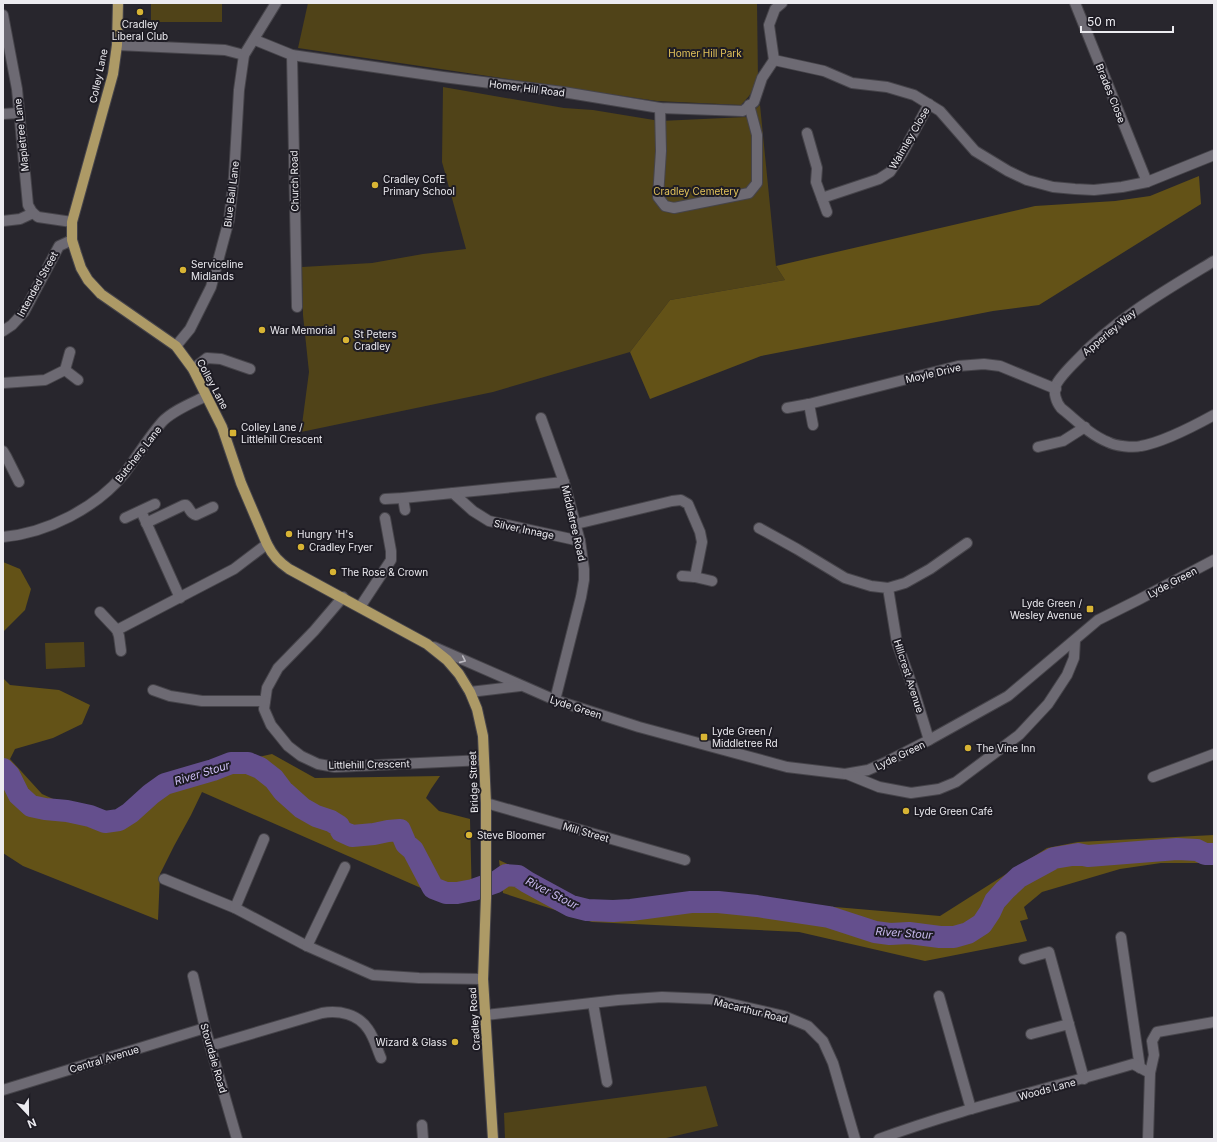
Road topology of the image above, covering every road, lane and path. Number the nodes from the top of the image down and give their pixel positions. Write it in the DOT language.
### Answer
graph roads {
  1 [pos="118,3"];
  2 [pos="276,3"];
  3 [pos="782,3"];
  4 [pos="1075,3"];
  5 [pos="3,15"];
  6 [pos="255,40"];
  7 [pos="117,46"];
  8 [pos="244,55"];
  9 [pos="292,55"];
  10 [pos="774,60"];
  11 [pos="929,104"];
  12 [pos="749,105"];
  13 [pos="660,108"];
  14 [pos="19,113"];
  15 [pos="3,114"];
  16 [pos="807,133"];
  17 [pos="1214,155"];
  18 [pos="1147,182"];
  19 [pos="822,198"];
  20 [pos="826,212"];
  21 [pos="32,213"];
  22 [pos="3,221"];
  23 [pos="72,222"];
  24 [pos="72,240"];
  25 [pos="1214,261"];
  26 [pos="297,307"];
  27 [pos="3,331"];
  28 [pos="176,346"];
  29 [pos="70,352"];
  30 [pos="193,369"];
  31 [pos="65,370"];
  32 [pos="250,370"];
  33 [pos="78,380"];
  34 [pos="3,383"];
  35 [pos="1056,388"];
  36 [pos="206,396"];
  37 [pos="809,404"];
  38 [pos="787,408"];
  39 [pos="1214,415"];
  40 [pos="541,418"];
  41 [pos="813,426"];
  42 [pos="1085,427"];
  43 [pos="1038,447"];
  44 [pos="3,451"];
  45 [pos="19,482"];
  46 [pos="564,482"];
  47 [pos="453,494"];
  48 [pos="403,498"];
  49 [pos="385,499"];
  50 [pos="155,504"];
  51 [pos="213,507"];
  52 [pos="404,510"];
  53 [pos="141,511"];
  54 [pos="125,518"];
  55 [pos="385,518"];
  56 [pos="146,523"];
  57 [pos="576,524"];
  58 [pos="759,528"];
  59 [pos="3,537"];
  60 [pos="580,541"];
  61 [pos="967,543"];
  62 [pos="267,544"];
  63 [pos="1213,563"];
  64 [pos="682,576"];
  65 [pos="695,577"];
  66 [pos="712,581"];
  67 [pos="888,588"];
  68 [pos="343,597"];
  69 [pos="180,598"];
  70 [pos="360,607"];
  71 [pos="100,612"];
  72 [pos="117,630"];
  73 [pos="1075,640"];
  74 [pos="427,644"];
  75 [pos="121,651"];
  76 [pos="520,686"];
  77 [pos="153,690"];
  78 [pos="470,692"];
  79 [pos="555,700"];
  80 [pos="265,701"];
  81 [pos="929,740"];
  82 [pos="1214,754"];
  83 [pos="484,760"];
  84 [pos="845,774"];
  85 [pos="1153,777"];
  86 [pos="486,803"];
  87 [pos="264,839"];
  88 [pos="686,860"];
  89 [pos="345,867"];
  90 [pos="164,879"];
  91 [pos="486,898"];
  92 [pos="235,908"];
  93 [pos="1121,938"];
  94 [pos="307,946"];
  95 [pos="1024,959"];
  96 [pos="193,976"];
  97 [pos="483,979"];
  98 [pos="939,996"];
  99 [pos="593,1003"];
  100 [pos="486,1015"];
  101 [pos="1214,1022"];
  102 [pos="1069,1024"];
  103 [pos="205,1028"];
  104 [pos="1031,1034"];
  105 [pos="210,1046"];
  106 [pos="381,1058"];
  107 [pos="1140,1068"];
  108 [pos="1150,1073"];
  109 [pos="1084,1078"];
  110 [pos="607,1082"];
  111 [pos="3,1088"];
  112 [pos="971,1109"];
  113 [pos="422,1125"];
  114 [pos="237,1139"];
  115 [pos="423,1139"];
  116 [pos="493,1139"];
  117 [pos="855,1139"];
  118 [pos="879,1139"];
  119 [pos="1148,1139"];
  1 -- 7 [label="main road, Colley Lane"];
  2 -- 6 [label="street"];
  3 -- 10 [label="street"];
  4 -- 18 [label="street, Brades Close"];
  5 -- 14 [label="street, Mapletree Lane"];
  6 -- 8 [label="street"];
  6 -- 9 [label="street, Homer Hill Road"];
  7 -- 8 [label="street"];
  7 -- 23 [label="main road, Colley Lane"];
  8 -- 28 [label="street, Blue Ball Lane"];
  9 -- 13 [label="street, Homer Hill Road"];
  9 -- 26 [label="street, Church Road"];
  10 -- 11 [label="street"];
  10 -- 12 [label="street"];
  11 -- 18 [label="street"];
  11 -- 19 [label="street, Walmley Close"];
  12 -- 13 [label="street, Homer Hill Road"];
  12 -- 13 [label="street"];
  14 -- 15 [label="street"];
  14 -- 21 [label="street, Mapletree Lane"];
  16 -- 19 [label="street"];
  17 -- 18 [label="street"];
  19 -- 20 [label="street"];
  21 -- 22 [label="street"];
  21 -- 23 [label="street"];
  23 -- 24 [label="main road, Colley Lane"];
  24 -- 27 [label="street, Intended Street"];
  24 -- 28 [label="main road, Colley Lane"];
  25 -- 35 [label="street, Apperley Way"];
  28 -- 30 [label="main road, Colley Lane"];
  29 -- 31 [label="street"];
  30 -- 32 [label="street"];
  30 -- 36 [label="main road, Colley Lane"];
  31 -- 33 [label="street"];
  31 -- 34 [label="street"];
  35 -- 37 [label="street, Moyle Drive"];
  35 -- 42 [label="street"];
  36 -- 59 [label="street, Butchers Lane"];
  36 -- 62 [label="main road, Colley Lane"];
  37 -- 38 [label="street, Moyle Drive"];
  37 -- 41 [label="street"];
  39 -- 42 [label="street"];
  40 -- 46 [label="street, Middletree Road"];
  42 -- 43 [label="street"];
  44 -- 45 [label="street"];
  46 -- 47 [label="street"];
  46 -- 57 [label="street, Middletree Road"];
  47 -- 48 [label="street"];
  47 -- 60 [label="street, Silver Innage"];
  48 -- 49 [label="street"];
  48 -- 52 [label="street"];
  50 -- 53 [label="street"];
  51 -- 56 [label="street"];
  53 -- 54 [label="street"];
  53 -- 56 [label="street"];
  55 -- 70 [label="street"];
  56 -- 69 [label="street"];
  57 -- 60 [label="street, Middletree Road"];
  57 -- 65 [label="street"];
  58 -- 67 [label="street"];
  60 -- 79 [label="street, Middletree Road"];
  61 -- 67 [label="street"];
  62 -- 68 [label="main road, Colley Lane"];
  62 -- 69 [label="street"];
  63 -- 73 [label="street, Lyde Green"];
  64 -- 65 [label="street"];
  65 -- 66 [label="street"];
  67 -- 81 [label="street, Hillcrest Avenue"];
  68 -- 70 [label="main road, Colley Lane"];
  68 -- 80 [label="street, Littlehill Crescent"];
  69 -- 72 [label="street"];
  70 -- 74 [label="main road, Colley Lane"];
  71 -- 72 [label="street"];
  72 -- 75 [label="street"];
  73 -- 81 [label="street, Lyde Green"];
  73 -- 84 [label="street"];
  74 -- 76 [label="street, Lyde Green, one-way"];
  74 -- 78 [label="main road, Colley Lane"];
  76 -- 78 [label="street, Lyde Green"];
  76 -- 79 [label="street, Lyde Green"];
  77 -- 80 [label="street"];
  78 -- 83 [label="main road, Bridge Street"];
  79 -- 84 [label="street, Lyde Green"];
  80 -- 83 [label="street, Littlehill Crescent"];
  81 -- 84 [label="street, Lyde Green"];
  82 -- 85 [label="street"];
  83 -- 86 [label="main road, Bridge Street"];
  86 -- 88 [label="street, Mill Street"];
  86 -- 91 [label="main road, Bridge Street"];
  87 -- 92 [label="street"];
  89 -- 94 [label="street"];
  90 -- 92 [label="street"];
  91 -- 97 [label="main road, Cradley Road"];
  92 -- 94 [label="street"];
  93 -- 107 [label="street"];
  94 -- 97 [label="street"];
  95 -- 102 [label="street"];
  96 -- 103 [label="street, Stourdale Road"];
  97 -- 100 [label="main road, Cradley Road"];
  98 -- 112 [label="street"];
  99 -- 100 [label="street, Macarthur Road"];
  99 -- 110 [label="street"];
  99 -- 117 [label="street, Macarthur Road"];
  100 -- 116 [label="main road, Cradley Road"];
  101 -- 108 [label="street"];
  102 -- 104 [label="street"];
  102 -- 109 [label="street"];
  103 -- 105 [label="street, Stourdale Road"];
  103 -- 111 [label="street, Central Avenue"];
  105 -- 106 [label="street"];
  105 -- 114 [label="street, Stourdale Road"];
  107 -- 108 [label="street, Woods Lane"];
  107 -- 109 [label="street, Woods Lane"];
  108 -- 119 [label="street"];
  109 -- 112 [label="street, Woods Lane"];
  112 -- 118 [label="street, Woods Lane"];
  113 -- 115 [label="street"];
}
